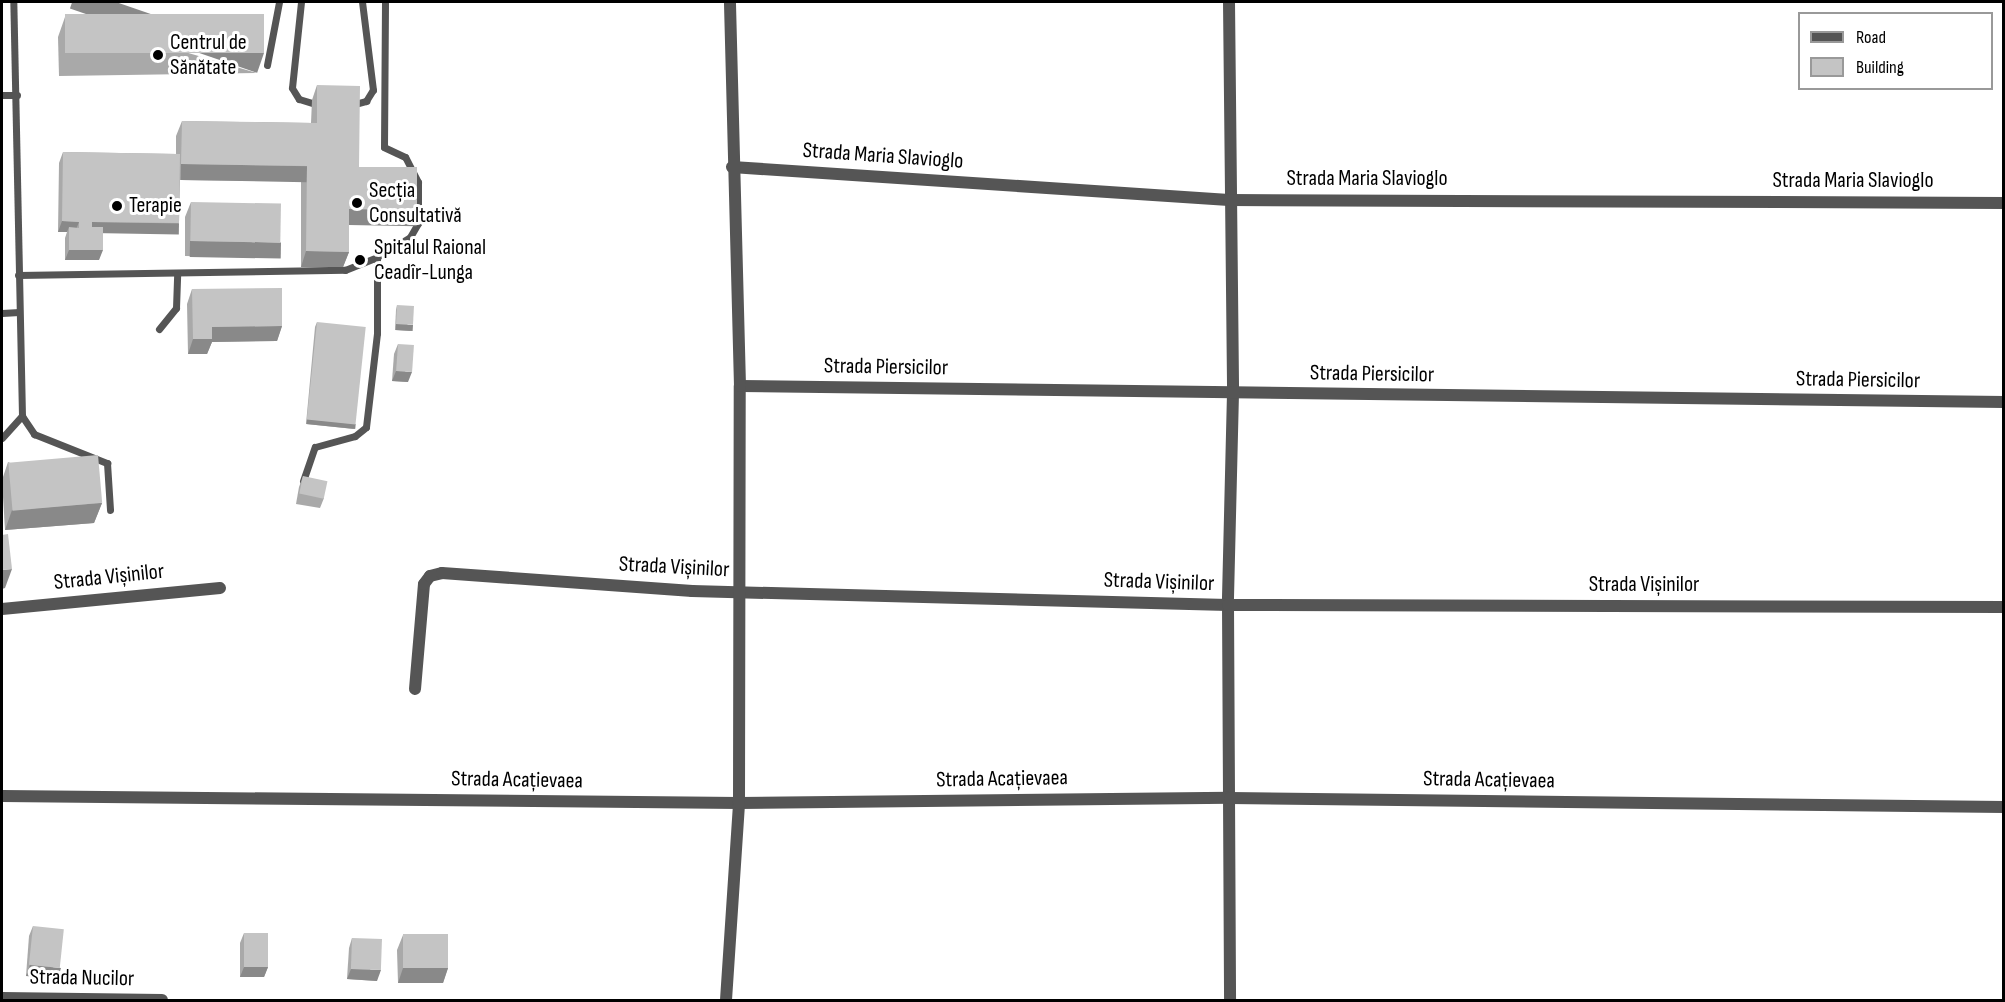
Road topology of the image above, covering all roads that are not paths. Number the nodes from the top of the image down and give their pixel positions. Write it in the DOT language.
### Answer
graph roads {
  1 [pos="13,2"];
  2 [pos="279,2"];
  3 [pos="301,2"];
  4 [pos="362,2"];
  5 [pos="385,2"];
  6 [pos="730,2"];
  7 [pos="1229,2"];
  8 [pos="267,65"];
  9 [pos="2,95"];
  10 [pos="17,95"];
  11 [pos="333,105"];
  12 [pos="344,105"];
  13 [pos="732,167"];
  14 [pos="1229,200"];
  15 [pos="2004,203"];
  16 [pos="377,257"];
  17 [pos="18,275"];
  18 [pos="177,275"];
  19 [pos="19,312"];
  20 [pos="2,313"];
  21 [pos="159,329"];
  22 [pos="740,386"];
  23 [pos="1233,393"];
  24 [pos="2004,402"];
  25 [pos="22,416"];
  26 [pos="2,438"];
  27 [pos="303,481"];
  28 [pos="110,510"];
  29 [pos="220,588"];
  30 [pos="738,591"];
  31 [pos="1228,605"];
  32 [pos="2004,607"];
  33 [pos="2,609"];
  34 [pos="415,689"];
  35 [pos="2,796"];
  36 [pos="1230,798"];
  37 [pos="739,803"];
  38 [pos="2004,807"];
  39 [pos="2,998"];
  40 [pos="162,1000"];
  41 [pos="726,1000"];
  42 [pos="1230,1000"];
  1 -- 10 [label="lane"];
  2 -- 8 [label="lane"];
  3 -- 11 [label="lane"];
  4 -- 12 [label="lane"];
  5 -- 16 [label="lane"];
  6 -- 13 [label="street"];
  7 -- 14 [label="street"];
  9 -- 10 [label="lane"];
  10 -- 17 [label="lane"];
  13 -- 14 [label="street, Strada Maria Slavioglo"];
  13 -- 22 [label="street"];
  14 -- 15 [label="street, Strada Maria Slavioglo"];
  14 -- 23 [label="street"];
  16 -- 18 [label="lane"];
  16 -- 27 [label="lane"];
  17 -- 18 [label="lane"];
  17 -- 19 [label="lane"];
  18 -- 21 [label="lane"];
  19 -- 20 [label="lane"];
  19 -- 25 [label="lane"];
  22 -- 23 [label="street, Strada Piersicilor"];
  22 -- 30 [label="street"];
  23 -- 24 [label="street, Strada Piersicilor"];
  23 -- 31 [label="street"];
  25 -- 26 [label="lane"];
  25 -- 28 [label="lane"];
  29 -- 33 [label="street, Strada Vișinilor"];
  30 -- 31 [label="street, Strada Vișinilor"];
  30 -- 34 [label="street, Strada Vișinilor"];
  30 -- 37 [label="street"];
  31 -- 32 [label="street, Strada Vișinilor"];
  31 -- 36 [label="street"];
  35 -- 37 [label="street, Strada Acațievaea"];
  36 -- 37 [label="street, Strada Acațievaea"];
  36 -- 38 [label="street, Strada Acațievaea"];
  36 -- 42 [label="street"];
  37 -- 41 [label="street"];
  39 -- 40 [label="street, Strada Nucilor"];
}
